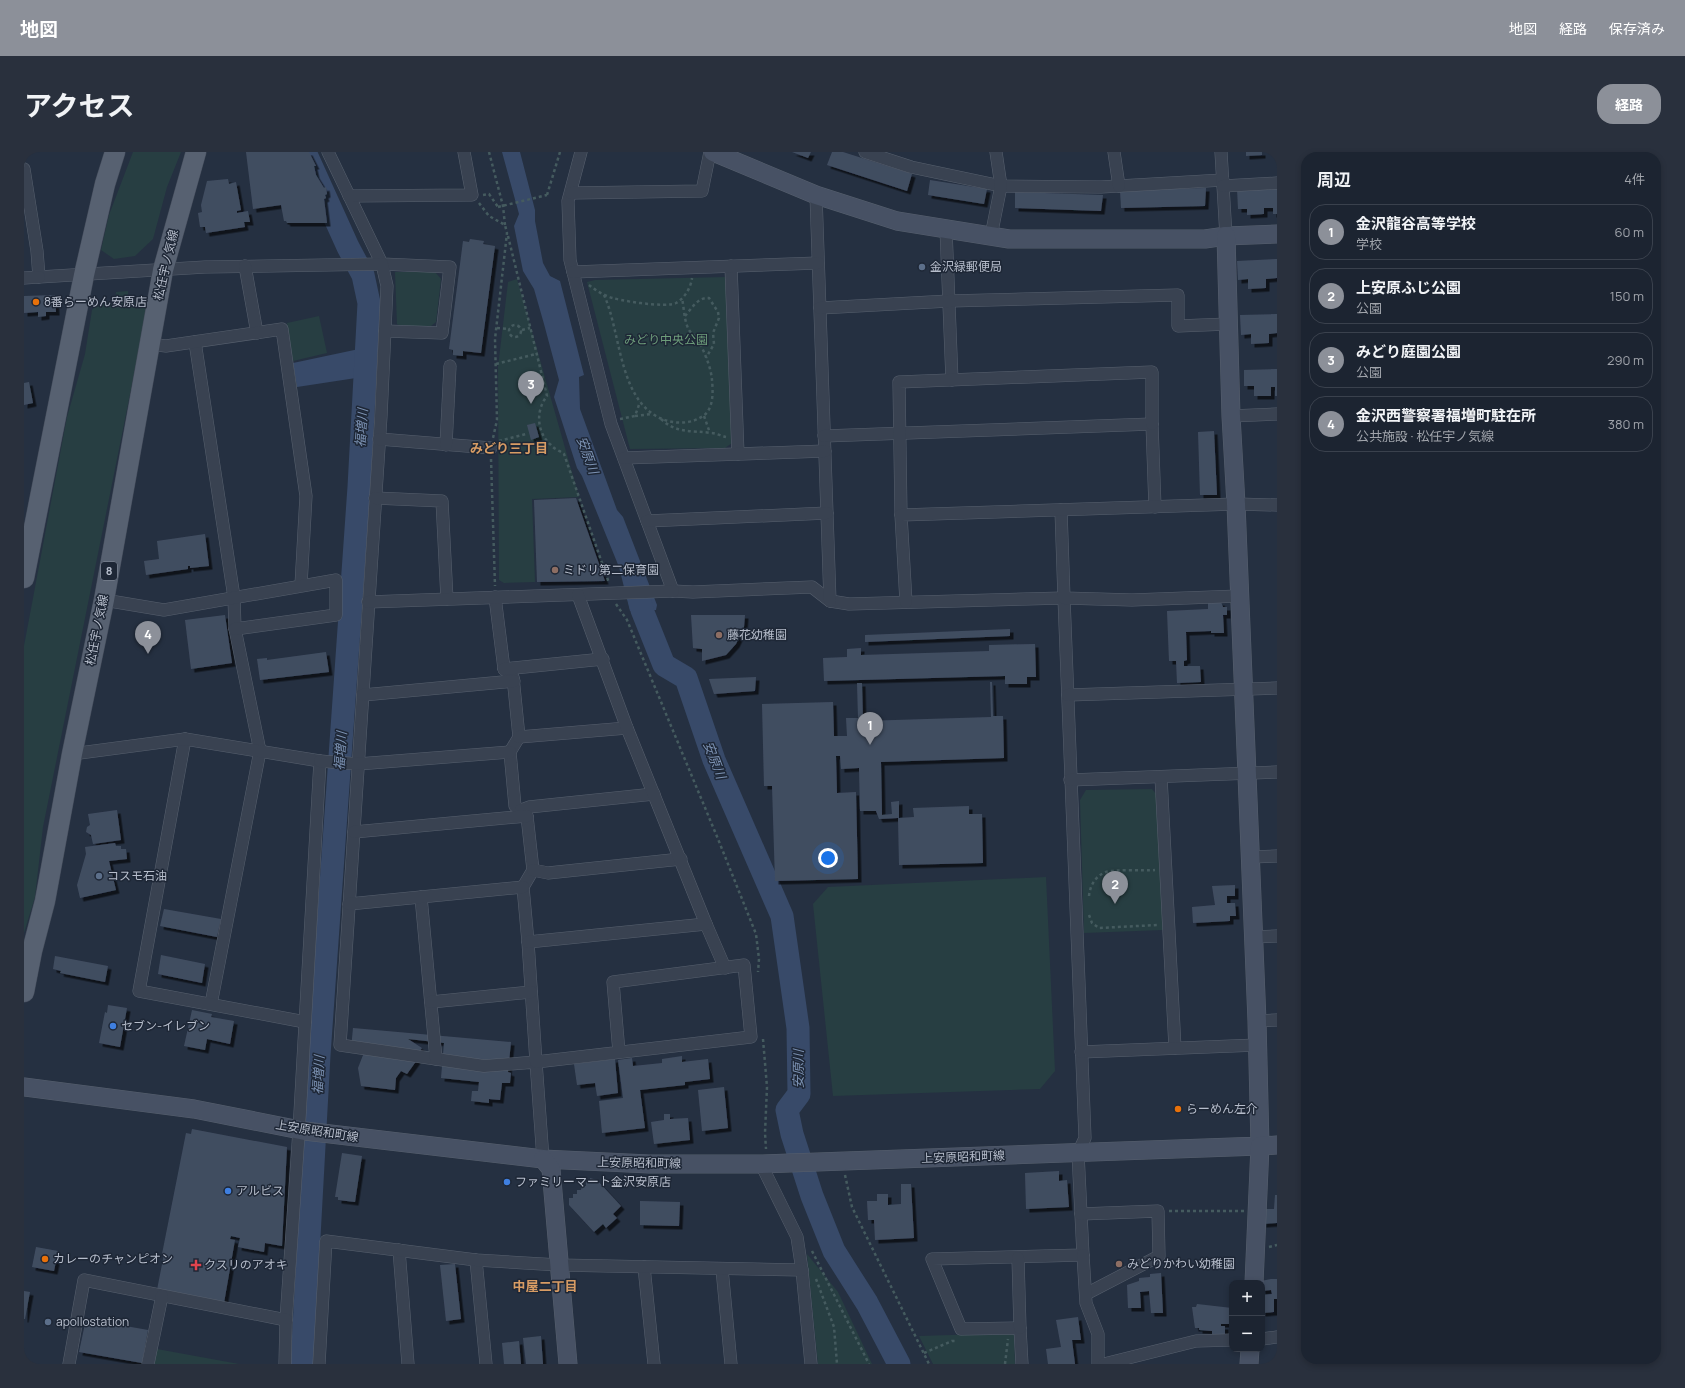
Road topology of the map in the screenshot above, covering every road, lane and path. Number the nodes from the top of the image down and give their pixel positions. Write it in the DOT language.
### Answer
graph roads {
  1 [pos="116,152"];
  2 [pos="196,152"];
  3 [pos="328,152"];
  4 [pos="464,152"];
  5 [pos="489,152"];
  6 [pos="560,152"];
  7 [pos="581,152"];
  8 [pos="710,152"];
  9 [pos="713,152"];
  10 [pos="865,152"];
  11 [pos="996,152"];
  12 [pos="1114,152"];
  13 [pos="1221,152"];
  14 [pos="24,169"];
  15 [pos="1223,183"];
  16 [pos="1277,183"];
  17 [pos="1001,186"];
  18 [pos="1120,186"];
  19 [pos="570,193"];
  20 [pos="472,195"];
  21 [pos="816,195"];
  22 [pos="349,196"];
  23 [pos="503,206"];
  24 [pos="505,225"];
  25 [pos="946,229"];
  26 [pos="507,233"];
  27 [pos="1277,234"];
  28 [pos="991,236"];
  29 [pos="1226,236"];
  30 [pos="818,263"];
  31 [pos="377,264"];
  32 [pos="245,266"];
  33 [pos="731,266"];
  34 [pos="693,267"];
  35 [pos="163,270"];
  36 [pos="573,272"];
  37 [pos="84,275"];
  38 [pos="39,277"];
  39 [pos="24,278"];
  40 [pos="604,295"];
  41 [pos="682,298"];
  42 [pos="949,301"];
  43 [pos="820,308"];
  44 [pos="685,316"];
  45 [pos="1228,324"];
  46 [pos="497,328"];
  47 [pos="530,328"];
  48 [pos="510,329"];
  49 [pos="522,330"];
  50 [pos="384,331"];
  51 [pos="257,333"];
  52 [pos="195,342"];
  53 [pos="149,344"];
  54 [pos="536,354"];
  55 [pos="706,359"];
  56 [pos="496,364"];
  57 [pos="450,366"];
  58 [pos="952,380"];
  59 [pos="640,402"];
  60 [pos="652,414"];
  61 [pos="1277,414"];
  62 [pos="635,416"];
  63 [pos="704,416"];
  64 [pos="1231,416"];
  65 [pos="659,418"];
  66 [pos="610,421"];
  67 [pos="1152,424"];
  68 [pos="710,433"];
  69 [pos="526,434"];
  70 [pos="900,434"];
  71 [pos="824,436"];
  72 [pos="379,439"];
  73 [pos="737,439"];
  74 [pos="446,445"];
  75 [pos="491,448"];
  76 [pos="825,451"];
  77 [pos="738,454"];
  78 [pos="624,458"];
  79 [pos="375,498"];
  80 [pos="1236,504"];
  81 [pos="1277,505"];
  82 [pos="1155,506"];
  83 [pos="1061,510"];
  84 [pos="827,514"];
  85 [pos="902,515"];
  86 [pos="647,521"];
  87 [pos="24,578"];
  88 [pos="301,586"];
  89 [pos="668,591"];
  90 [pos="612,593"];
  91 [pos="578,595"];
  92 [pos="1239,596"];
  93 [pos="495,597"];
  94 [pos="234,598"];
  95 [pos="1064,598"];
  96 [pos="447,599"];
  97 [pos="104,600"];
  98 [pos="830,601"];
  99 [pos="368,602"];
  100 [pos="906,602"];
  101 [pos="236,629"];
  102 [pos="602,659"];
  103 [pos="504,669"];
  104 [pos="514,681"];
  105 [pos="1277,688"];
  106 [pos="1243,690"];
  107 [pos="362,695"];
  108 [pos="1068,695"];
  109 [pos="627,728"];
  110 [pos="519,737"];
  111 [pos="185,739"];
  112 [pos="260,751"];
  113 [pos="510,752"];
  114 [pos="72,754"];
  115 [pos="324,761"];
  116 [pos="354,763"];
  117 [pos="1277,772"];
  118 [pos="1247,773"];
  119 [pos="1162,777"];
  120 [pos="1070,780"];
  121 [pos="654,794"];
  122 [pos="524,813"];
  123 [pos="354,832"];
  124 [pos="1277,856"];
  125 [pos="1250,857"];
  126 [pos="681,859"];
  127 [pos="533,870"];
  128 [pos="1166,870"];
  129 [pos="523,887"];
  130 [pos="421,897"];
  131 [pos="1088,898"];
  132 [pos="349,904"];
  133 [pos="1088,910"];
  134 [pos="1168,923"];
  135 [pos="706,924"];
  136 [pos="1277,936"];
  137 [pos="1254,937"];
  138 [pos="528,942"];
  139 [pos="725,968"];
  140 [pos="757,978"];
  141 [pos="24,992"];
  142 [pos="531,992"];
  143 [pos="431,1002"];
  144 [pos="211,1004"];
  145 [pos="1277,1020"];
  146 [pos="1257,1021"];
  147 [pos="305,1022"];
  148 [pos="763,1036"];
  149 [pos="1257,1045"];
  150 [pos="1174,1048"];
  151 [pos="620,1052"];
  152 [pos="1081,1052"];
  153 [pos="436,1059"];
  154 [pos="536,1062"];
  155 [pos="24,1087"];
  156 [pos="302,1130"];
  157 [pos="1268,1145"];
  158 [pos="1078,1153"];
  159 [pos="543,1159"];
  160 [pos="842,1161"];
  161 [pos="764,1164"];
  162 [pos="1158,1211"];
  163 [pos="1257,1211"];
  164 [pos="1081,1214"];
  165 [pos="809,1245"];
  166 [pos="399,1250"];
  167 [pos="1083,1255"];
  168 [pos="1018,1258"];
  169 [pos="476,1260"];
  170 [pos="559,1265"];
  171 [pos="644,1267"];
  172 [pos="722,1269"];
  173 [pos="802,1270"];
  174 [pos="814,1276"];
  175 [pos="1254,1280"];
  176 [pos="1086,1294"];
  177 [pos="162,1296"];
  178 [pos="286,1320"];
  179 [pos="1020,1328"];
  180 [pos="1277,1337"];
  181 [pos="1265,1339"];
  182 [pos="1229,1340"];
  183 [pos="1250,1352"];
  184 [pos="69,1364"];
  185 [pos="148,1364"];
  186 [pos="284,1364"];
  187 [pos="319,1364"];
  188 [pos="408,1364"];
  189 [pos="486,1364"];
  190 [pos="568,1364"];
  191 [pos="654,1364"];
  192 [pos="731,1364"];
  193 [pos="811,1364"];
  194 [pos="837,1364"];
  195 [pos="869,1364"];
  196 [pos="929,1364"];
  197 [pos="1022,1364"];
  198 [pos="1098,1364"];
  199 [pos="1104,1364"];
  200 [pos="1249,1364"];
  1 -- 37 [label="main road"];
  2 -- 35 [label="main road, 松任宇ノ気線 / 8"];
  3 -- 22 [label="street"];
  4 -- 20 [label="street"];
  5 -- 23 [label="path"];
  6 -- 23 [label="path, bridge"];
  7 -- 19 [label="street"];
  8 -- 19 [label="street"];
  9 -- 21 [label="street"];
  10 -- 17 [label="street"];
  11 -- 17 [label="street"];
  12 -- 18 [label="street"];
  13 -- 15 [label="street"];
  14 -- 38 [label="street"];
  15 -- 16 [label="street"];
  15 -- 18 [label="street"];
  15 -- 29 [label="street"];
  17 -- 18 [label="street"];
  17 -- 28 [label="street"];
  19 -- 36 [label="street"];
  20 -- 22 [label="street"];
  20 -- 23 [label="path, bridge"];
  20 -- 24 [label="path"];
  21 -- 25 [label="street"];
  21 -- 30 [label="street"];
  22 -- 31 [label="street"];
  23 -- 24 [label="path"];
  24 -- 26 [label="path"];
  25 -- 28 [label="street"];
  25 -- 42 [label="street"];
  26 -- 46 [label="path"];
  26 -- 47 [label="path"];
  27 -- 29 [label="street"];
  28 -- 29 [label="street"];
  29 -- 45 [label="street"];
  30 -- 33 [label="street"];
  30 -- 43 [label="street"];
  31 -- 32 [label="street"];
  31 -- 50 [label="street"];
  31 -- 50 [label="street"];
  32 -- 35 [label="street"];
  32 -- 51 [label="street"];
  33 -- 34 [label="street"];
  33 -- 73 [label="street"];
  34 -- 36 [label="street"];
  34 -- 41 [label="path"];
  35 -- 37 [label="street"];
  35 -- 53 [label="main road, 松任宇ノ気線 / 8"];
  36 -- 40 [label="path"];
  36 -- 66 [label="street"];
  37 -- 38 [label="street"];
  37 -- 87 [label="main road"];
  38 -- 39 [label="street"];
  40 -- 41 [label="path"];
  40 -- 59 [label="path"];
  41 -- 44 [label="path"];
  42 -- 43 [label="street"];
  42 -- 45 [label="street"];
  42 -- 58 [label="street"];
  43 -- 71 [label="street"];
  44 -- 55 [label="path"];
  44 -- 55 [label="path"];
  45 -- 64 [label="street"];
  46 -- 48 [label="path"];
  46 -- 56 [label="path"];
  47 -- 49 [label="path"];
  47 -- 54 [label="path"];
  48 -- 49 [label="path"];
  48 -- 49 [label="path"];
  50 -- 72 [label="street"];
  51 -- 52 [label="street"];
  51 -- 88 [label="street"];
  52 -- 53 [label="street"];
  52 -- 94 [label="street"];
  53 -- 97 [label="main road, 松任宇ノ気線 / 8"];
  54 -- 56 [label="path"];
  54 -- 90 [label="path"];
  55 -- 63 [label="path"];
  56 -- 69 [label="path"];
  57 -- 74 [label="street"];
  58 -- 67 [label="street"];
  58 -- 70 [label="street"];
  59 -- 60 [label="path"];
  59 -- 62 [label="path"];
  60 -- 62 [label="path"];
  60 -- 65 [label="path"];
  61 -- 64 [label="street"];
  62 -- 66 [label="path"];
  63 -- 65 [label="path"];
  63 -- 68 [label="path"];
  64 -- 80 [label="street"];
  65 -- 68 [label="path"];
  66 -- 78 [label="street"];
  67 -- 70 [label="street"];
  67 -- 82 [label="street"];
  68 -- 73 [label="path"];
  70 -- 71 [label="street"];
  70 -- 85 [label="street"];
  71 -- 76 [label="street"];
  72 -- 74 [label="street"];
  72 -- 79 [label="street"];
  73 -- 77 [label="street"];
  74 -- 75 [label="street"];
  75 -- 93 [label="path"];
  76 -- 77 [label="street"];
  76 -- 84 [label="street"];
  77 -- 78 [label="street"];
  78 -- 86 [label="street"];
  79 -- 96 [label="street"];
  79 -- 99 [label="street"];
  80 -- 81 [label="street"];
  80 -- 82 [label="street"];
  80 -- 92 [label="street"];
  82 -- 83 [label="street"];
  83 -- 85 [label="street"];
  83 -- 95 [label="street"];
  84 -- 86 [label="street"];
  84 -- 98 [label="street"];
  85 -- 100 [label="street"];
  86 -- 89 [label="street"];
  88 -- 94 [label="street"];
  88 -- 101 [label="street"];
  89 -- 90 [label="street"];
  89 -- 98 [label="street"];
  90 -- 91 [label="street"];
  90 -- 140 [label="path"];
  91 -- 93 [label="street"];
  91 -- 102 [label="street"];
  92 -- 95 [label="street"];
  92 -- 106 [label="street"];
  93 -- 96 [label="street"];
  93 -- 103 [label="street"];
  94 -- 97 [label="street"];
  94 -- 101 [label="street"];
  95 -- 100 [label="street"];
  95 -- 108 [label="street"];
  96 -- 99 [label="street"];
  97 -- 114 [label="main road, 松任宇ノ気線 / 8"];
  98 -- 100 [label="street"];
  99 -- 107 [label="street"];
  101 -- 112 [label="street"];
  102 -- 103 [label="street"];
  102 -- 109 [label="street"];
  103 -- 104 [label="street"];
  104 -- 107 [label="street"];
  104 -- 110 [label="street"];
  105 -- 106 [label="street"];
  106 -- 108 [label="street"];
  106 -- 118 [label="street"];
  107 -- 116 [label="street"];
  108 -- 120 [label="street"];
  109 -- 110 [label="street"];
  109 -- 121 [label="street"];
  110 -- 113 [label="street"];
  111 -- 112 [label="street"];
  111 -- 114 [label="street"];
  111 -- 144 [label="street"];
  112 -- 115 [label="street"];
  112 -- 144 [label="street"];
  113 -- 116 [label="street"];
  113 -- 122 [label="street"];
  114 -- 141 [label="main road, 松任宇ノ気線 / 8"];
  115 -- 116 [label="street"];
  115 -- 147 [label="street"];
  116 -- 123 [label="street"];
  117 -- 118 [label="street"];
  118 -- 119 [label="street"];
  118 -- 125 [label="street"];
  119 -- 120 [label="street"];
  119 -- 128 [label="street"];
  120 -- 152 [label="street"];
  121 -- 122 [label="street"];
  121 -- 126 [label="street"];
  122 -- 123 [label="street"];
  122 -- 127 [label="street"];
  123 -- 132 [label="street"];
  124 -- 125 [label="street"];
  125 -- 137 [label="street"];
  126 -- 127 [label="street"];
  126 -- 135 [label="street"];
  127 -- 129 [label="street"];
  128 -- 131 [label="path"];
  128 -- 134 [label="street"];
  129 -- 130 [label="street"];
  129 -- 138 [label="street"];
  130 -- 132 [label="street"];
  130 -- 143 [label="street"];
  132 -- 153 [label="street"];
  133 -- 134 [label="path"];
  134 -- 150 [label="street"];
  135 -- 138 [label="street"];
  135 -- 139 [label="street"];
  136 -- 137 [label="street"];
  137 -- 146 [label="street"];
  138 -- 142 [label="street"];
  139 -- 151 [label="street"];
  139 -- 151 [label="street"];
  142 -- 143 [label="street"];
  142 -- 154 [label="street"];
  143 -- 153 [label="street"];
  144 -- 147 [label="street"];
  145 -- 146 [label="street"];
  146 -- 149 [label="street"];
  147 -- 156 [label="street"];
  148 -- 161 [label="path"];
  149 -- 150 [label="street"];
  149 -- 157 [label="street"];
  150 -- 152 [label="street"];
  151 -- 154 [label="street"];
  152 -- 158 [label="street"];
  153 -- 154 [label="street"];
  154 -- 159 [label="street"];
  155 -- 156 [label="street, 上安原昭和町線"];
  156 -- 159 [label="street, 上安原昭和町線"];
  156 -- 178 [label="street"];
  157 -- 158 [label="street, 上安原昭和町線"];
  157 -- 163 [label="street"];
  158 -- 160 [label="street, 上安原昭和町線"];
  158 -- 164 [label="street"];
  159 -- 161 [label="street, 上安原昭和町線"];
  159 -- 170 [label="street"];
  160 -- 161 [label="street, 上安原昭和町線"];
  160 -- 196 [label="path"];
  161 -- 173 [label="street"];
  162 -- 163 [label="path"];
  162 -- 164 [label="street"];
  162 -- 176 [label="street"];
  163 -- 175 [label="street"];
  164 -- 167 [label="street"];
  165 -- 195 [label="path"];
  166 -- 169 [label="street"];
  166 -- 187 [label="street"];
  166 -- 188 [label="street"];
  167 -- 168 [label="street"];
  167 -- 176 [label="street"];
  168 -- 179 [label="street"];
  168 -- 179 [label="street"];
  169 -- 170 [label="street"];
  169 -- 189 [label="street"];
  170 -- 171 [label="street"];
  170 -- 190 [label="street"];
  171 -- 172 [label="street"];
  171 -- 191 [label="street"];
  172 -- 173 [label="street"];
  172 -- 192 [label="street"];
  173 -- 193 [label="street"];
  174 -- 194 [label="path"];
  176 -- 198 [label="street"];
  177 -- 178 [label="street"];
  177 -- 184 [label="street"];
  177 -- 185 [label="street"];
  178 -- 186 [label="street"];
  179 -- 197 [label="street"];
  180 -- 181 [label="street"];
  182 -- 199 [label="street"];
  183 -- 200 [label="street"];
}
